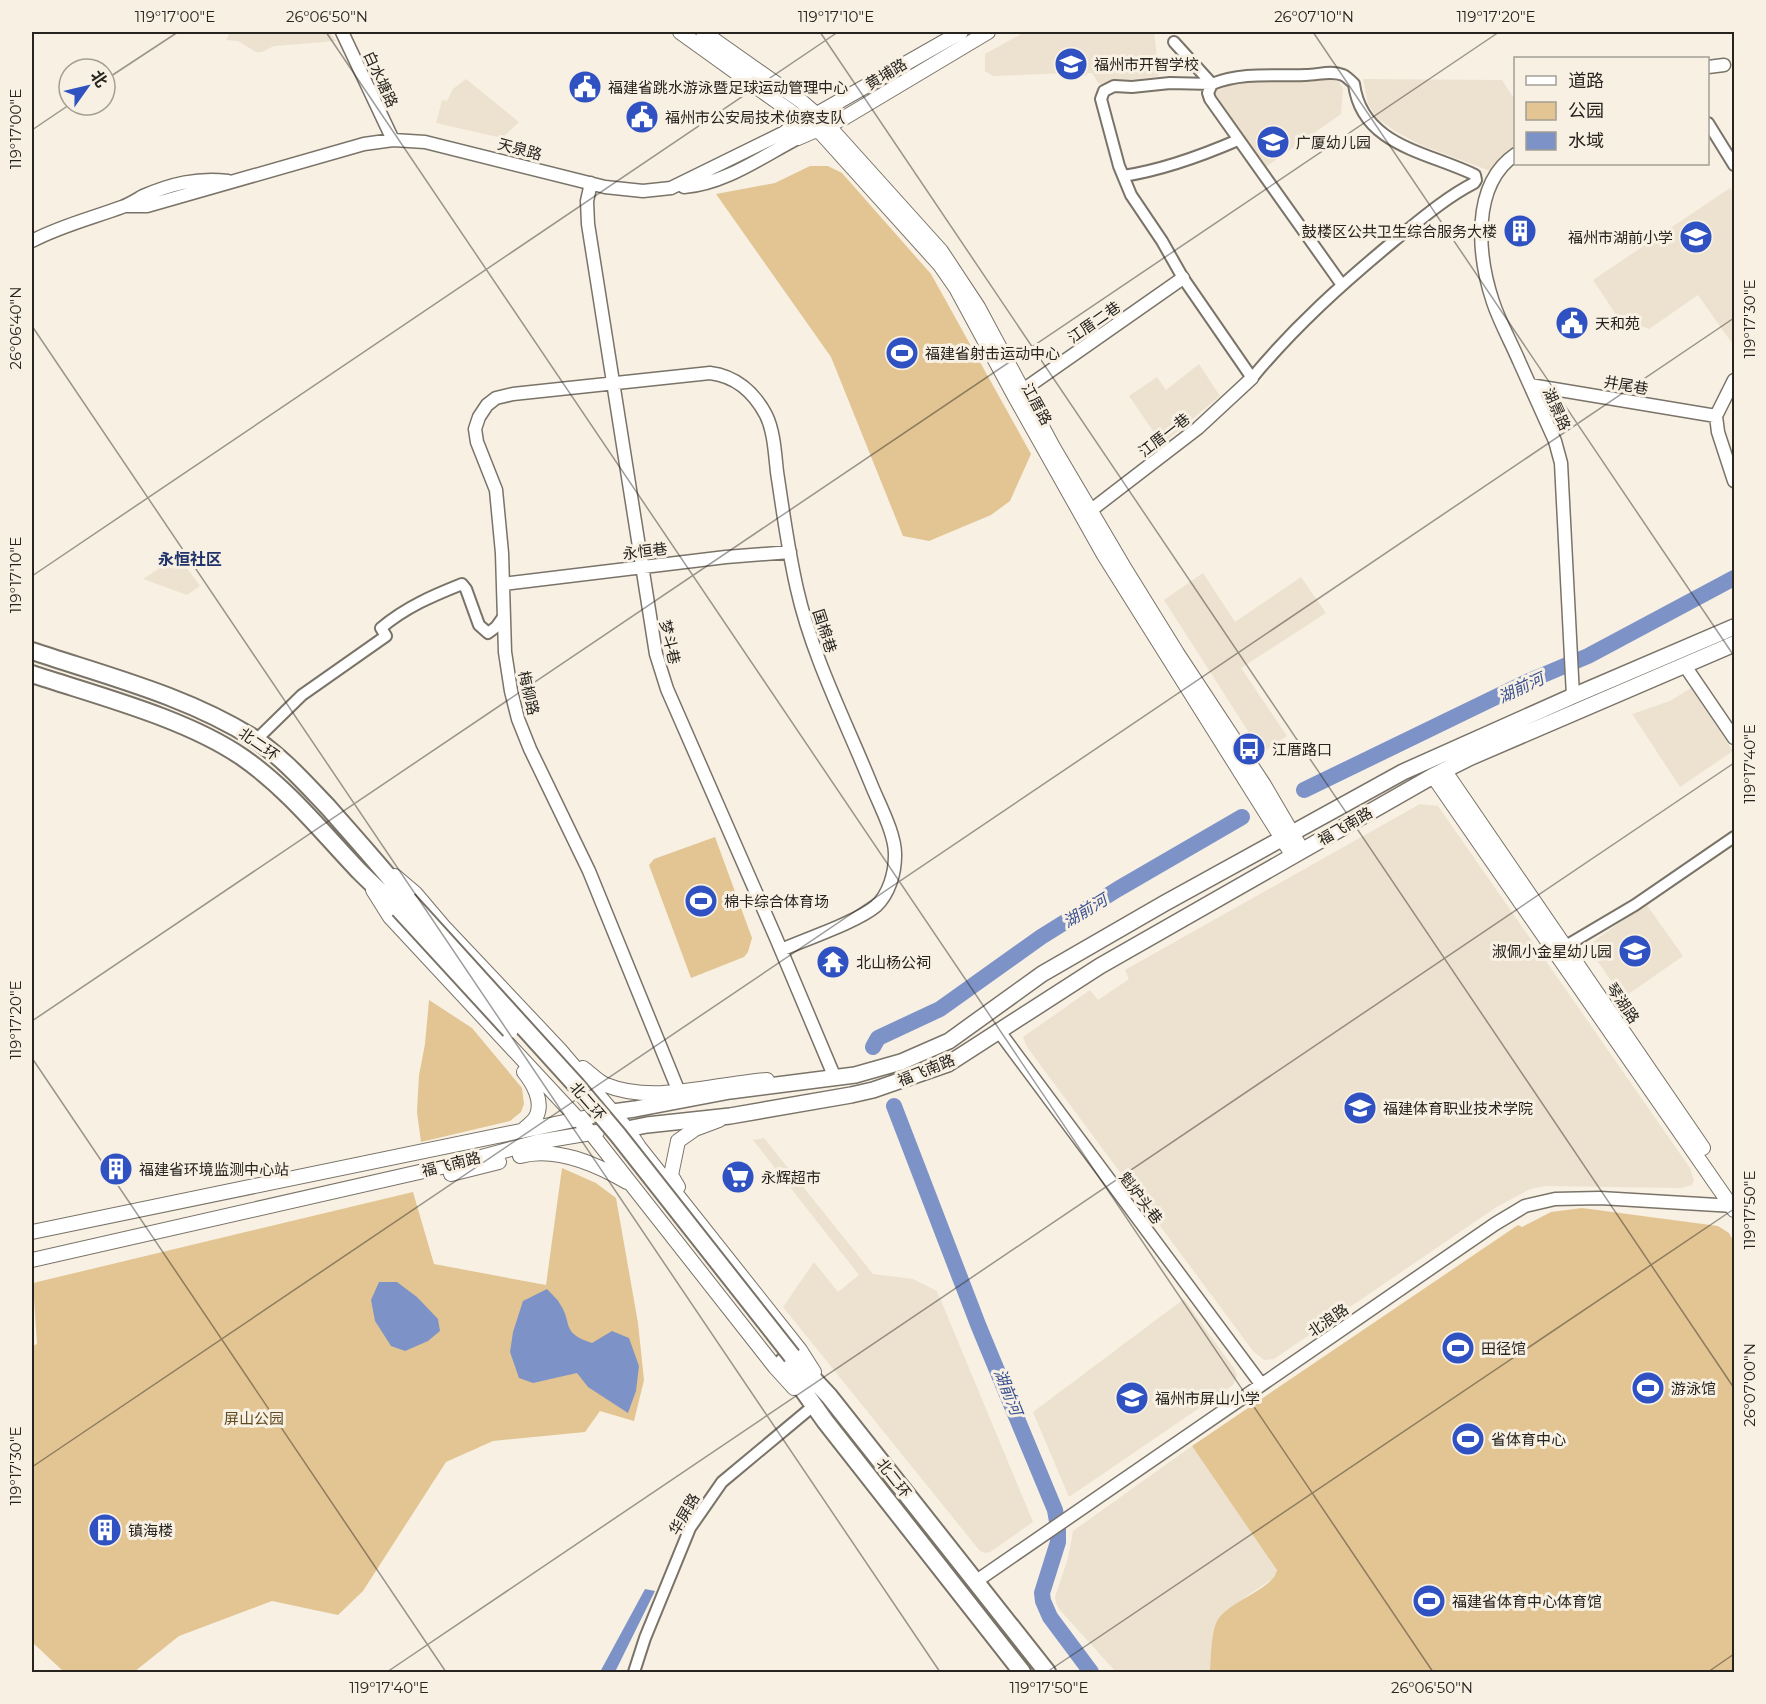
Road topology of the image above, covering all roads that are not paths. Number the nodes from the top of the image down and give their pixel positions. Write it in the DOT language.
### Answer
graph roads {
  1 [pos="342,32"];
  2 [pos="680,32"];
  3 [pos="703,32"];
  4 [pos="988,32"];
  5 [pos="954,33"];
  6 [pos="1174,42"];
  7 [pos="1724,65"];
  8 [pos="1709,68"];
  9 [pos="1212,84"];
  10 [pos="811,118"];
  11 [pos="1709,126"];
  12 [pos="823,128"];
  13 [pos="793,135"];
  14 [pos="393,140"];
  15 [pos="1238,140"];
  16 [pos="1514,155"];
  17 [pos="1734,165"];
  18 [pos="1123,176"];
  19 [pos="591,183"];
  20 [pos="32,241"];
  21 [pos="1183,278"];
  22 [pos="1342,285"];
  23 [pos="1252,378"];
  24 [pos="1734,380"];
  25 [pos="615,382"];
  26 [pos="1530,386"];
  27 [pos="1023,390"];
  28 [pos="1716,416"];
  29 [pos="1734,481"];
  30 [pos="1090,511"];
  31 [pos="790,552"];
  32 [pos="641,567"];
  33 [pos="503,584"];
  34 [pos="504,616"];
  35 [pos="1734,627"];
  36 [pos="1734,644"];
  37 [pos="32,651"];
  38 [pos="1685,666"];
  39 [pos="32,674"];
  40 [pos="1573,696"];
  41 [pos="1734,738"];
  42 [pos="256,740"];
  43 [pos="1438,773"];
  44 [pos="1288,837"];
  45 [pos="1734,837"];
  46 [pos="1298,853"];
  47 [pos="372,856"];
  48 [pos="362,874"];
  49 [pos="403,905"];
  50 [pos="1564,947"];
  51 [pos="781,950"];
  52 [pos="456,987"];
  53 [pos="525,1013"];
  54 [pos="998,1030"];
  55 [pos="502,1036"];
  56 [pos="560,1050"];
  57 [pos="835,1078"];
  58 [pos="679,1092"];
  59 [pos="613,1112"];
  60 [pos="730,1116"];
  61 [pos="579,1119"];
  62 [pos="627,1129"];
  63 [pos="522,1131"];
  64 [pos="591,1133"];
  65 [pos="434,1168"];
  66 [pos="633,1185"];
  67 [pos="1734,1204"];
  68 [pos="685,1205"];
  69 [pos="662,1223"];
  70 [pos="32,1232"];
  71 [pos="717,1246"];
  72 [pos="32,1260"];
  73 [pos="788,1359"];
  74 [pos="1261,1384"];
  75 [pos="829,1396"];
  76 [pos="812,1407"];
  77 [pos="825,1421"];
  78 [pos="975,1582"];
  79 [pos="634,1672"];
  80 [pos="1022,1672"];
  81 [pos="1047,1672"];
  1 -- 14 [label="street, 白水塘路"];
  2 -- 10 [label="main road, 江厝路"];
  3 -- 10 [label="main road, 江厝路"];
  4 -- 12 [label="main road, 黄埔路"];
  5 -- 10 [label="main road, 黄埔路"];
  6 -- 9 [label="street"];
  7 -- 8 [label="street"];
  9 -- 15 [label="street"];
  9 -- 18 [label="street"];
  9 -- 22 [label="street"];
  10 -- 12 [label="main road, 江厝路"];
  10 -- 13 [label="main road, 黄埔路"];
  11 -- 17 [label="street"];
  12 -- 13 [label="main road, 黄埔路"];
  12 -- 27 [label="main road, 江厝路"];
  12 -- 44 [label="main road, 江厝路"];
  13 -- 19 [label="street, 天泉路"];
  14 -- 19 [label="street, 天泉路"];
  14 -- 20 [label="street, 天泉路"];
  15 -- 18 [label="street"];
  15 -- 22 [label="street"];
  16 -- 26 [label="street, 湖景路"];
  18 -- 21 [label="street"];
  19 -- 25 [label="street, 梦斗巷"];
  21 -- 23 [label="street"];
  21 -- 27 [label="street, 江厝二巷"];
  22 -- 23 [label="street"];
  23 -- 30 [label="street, 江厝一巷"];
  24 -- 28 [label="street"];
  25 -- 31 [label="street, 国棉巷"];
  25 -- 32 [label="street, 梦斗巷"];
  25 -- 33 [label="street, 梅柳路"];
  26 -- 28 [label="street, 井尾巷"];
  26 -- 40 [label="street, 湖景路"];
  27 -- 30 [label="main road, 江厝路"];
  28 -- 29 [label="street"];
  30 -- 44 [label="main road, 江厝路"];
  31 -- 32 [label="street, 永恒巷"];
  31 -- 51 [label="street, 国棉巷"];
  32 -- 33 [label="street, 永恒巷"];
  32 -- 51 [label="street, 梦斗巷"];
  33 -- 34 [label="street, 梅柳路"];
  34 -- 42 [label="street"];
  34 -- 58 [label="street, 梅柳路"];
  35 -- 40 [label="main road, 福飞南路"];
  36 -- 38 [label="main road, 福飞南路"];
  37 -- 42 [label="highway, 北二环"];
  38 -- 41 [label="street"];
  38 -- 43 [label="main road, 福飞南路"];
  39 -- 48 [label="highway, 北二环"];
  40 -- 44 [label="main road, 福飞南路"];
  42 -- 47 [label="highway, 北二环"];
  43 -- 46 [label="main road, 福飞南路"];
  43 -- 50 [label="main road, 琴湖路"];
  43 -- 67 [label="main road"];
  44 -- 46 [label="main road, 江厝路"];
  44 -- 57 [label="main road, 福飞南路"];
  45 -- 50 [label="street"];
  46 -- 54 [label="main road, 福飞南路"];
  47 -- 49 [label="highway, 北二环"];
  47 -- 53 [label="main road"];
  48 -- 49 [label="highway, 北二环"];
  48 -- 52 [label="main road"];
  49 -- 73 [label="highway, 北二环, bridge"];
  50 -- 67 [label="main road, 琴湖路"];
  51 -- 57 [label="street, 梦斗巷"];
  52 -- 55 [label="main road"];
  52 -- 63 [label="main road"];
  53 -- 55 [label="main road"];
  53 -- 56 [label="main road"];
  54 -- 60 [label="main road, 福飞南路"];
  54 -- 74 [label="street, 魁炉头巷"];
  55 -- 61 [label="main road"];
  56 -- 58 [label="main road"];
  56 -- 62 [label="main road"];
  57 -- 58 [label="main road"];
  57 -- 59 [label="main road, 福飞南路"];
  59 -- 61 [label="main road, 福飞南路"];
  60 -- 62 [label="main road, 福飞南路"];
  60 -- 71 [label="main road"];
  61 -- 63 [label="main road, 福飞南路"];
  61 -- 64 [label="main road"];
  62 -- 64 [label="main road, 福飞南路"];
  62 -- 68 [label="main road"];
  63 -- 70 [label="main road, 福飞南路"];
  64 -- 65 [label="main road, 福飞南路"];
  64 -- 66 [label="main road"];
  65 -- 66 [label="main road"];
  65 -- 72 [label="main road, 福飞南路"];
  66 -- 69 [label="main road"];
  67 -- 74 [label="street, 北浪路"];
  68 -- 69 [label="main road"];
  68 -- 71 [label="main road"];
  69 -- 76 [label="main road"];
  71 -- 75 [label="main road"];
  73 -- 75 [label="highway, 北二环"];
  73 -- 77 [label="highway, 北二环"];
  74 -- 78 [label="street, 北浪路"];
  75 -- 78 [label="highway, 北二环"];
  76 -- 77 [label="main road"];
  76 -- 79 [label="street, 华屏路"];
  77 -- 80 [label="highway, 北二环"];
  78 -- 81 [label="highway, 北二环"];
}
